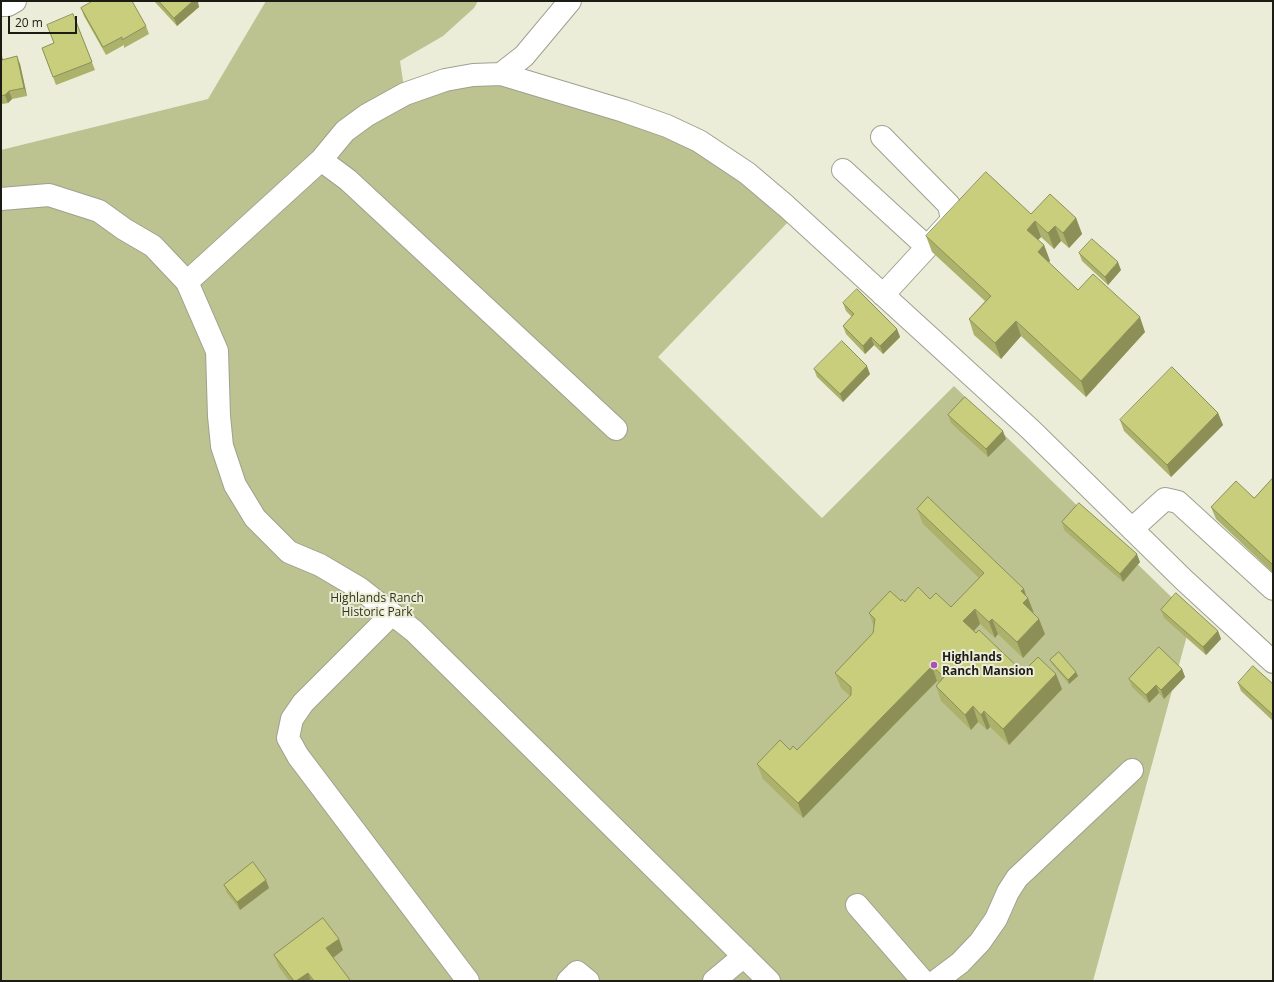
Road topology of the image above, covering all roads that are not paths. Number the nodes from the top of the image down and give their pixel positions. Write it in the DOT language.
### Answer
graph roads {
  1 [pos="15,1"];
  2 [pos="570,1"];
  3 [pos="1,6"];
  4 [pos="500,74"];
  5 [pos="882,137"];
  6 [pos="321,160"];
  7 [pos="843,170"];
  8 [pos="1,199"];
  9 [pos="927,247"];
  10 [pos="187,282"];
  11 [pos="883,295"];
  12 [pos="616,430"];
  13 [pos="1132,529"];
  14 [pos="1273,589"];
  15 [pos="392,614"];
  16 [pos="1273,662"];
  17 [pos="1132,770"];
  18 [pos="857,905"];
  19 [pos="744,956"];
  20 [pos="468,981"];
  21 [pos="568,981"];
  22 [pos="588,981"];
  23 [pos="714,981"];
  24 [pos="770,981"];
  25 [pos="923,981"];
  26 [pos="936,981"];
  1 -- 3 [label="street"];
  2 -- 4 [label="street"];
  4 -- 6 [label="street"];
  4 -- 11 [label="street"];
  5 -- 9 [label="street"];
  6 -- 10 [label="street"];
  6 -- 12 [label="street"];
  7 -- 9 [label="street"];
  8 -- 10 [label="street"];
  9 -- 11 [label="street"];
  10 -- 15 [label="street"];
  11 -- 13 [label="street"];
  13 -- 14 [label="street"];
  13 -- 16 [label="street"];
  15 -- 19 [label="street"];
  15 -- 20 [label="street"];
  17 -- 26 [label="street"];
  18 -- 25 [label="street"];
  19 -- 23 [label="street"];
  19 -- 24 [label="street"];
  21 -- 22 [label="street"];
}
